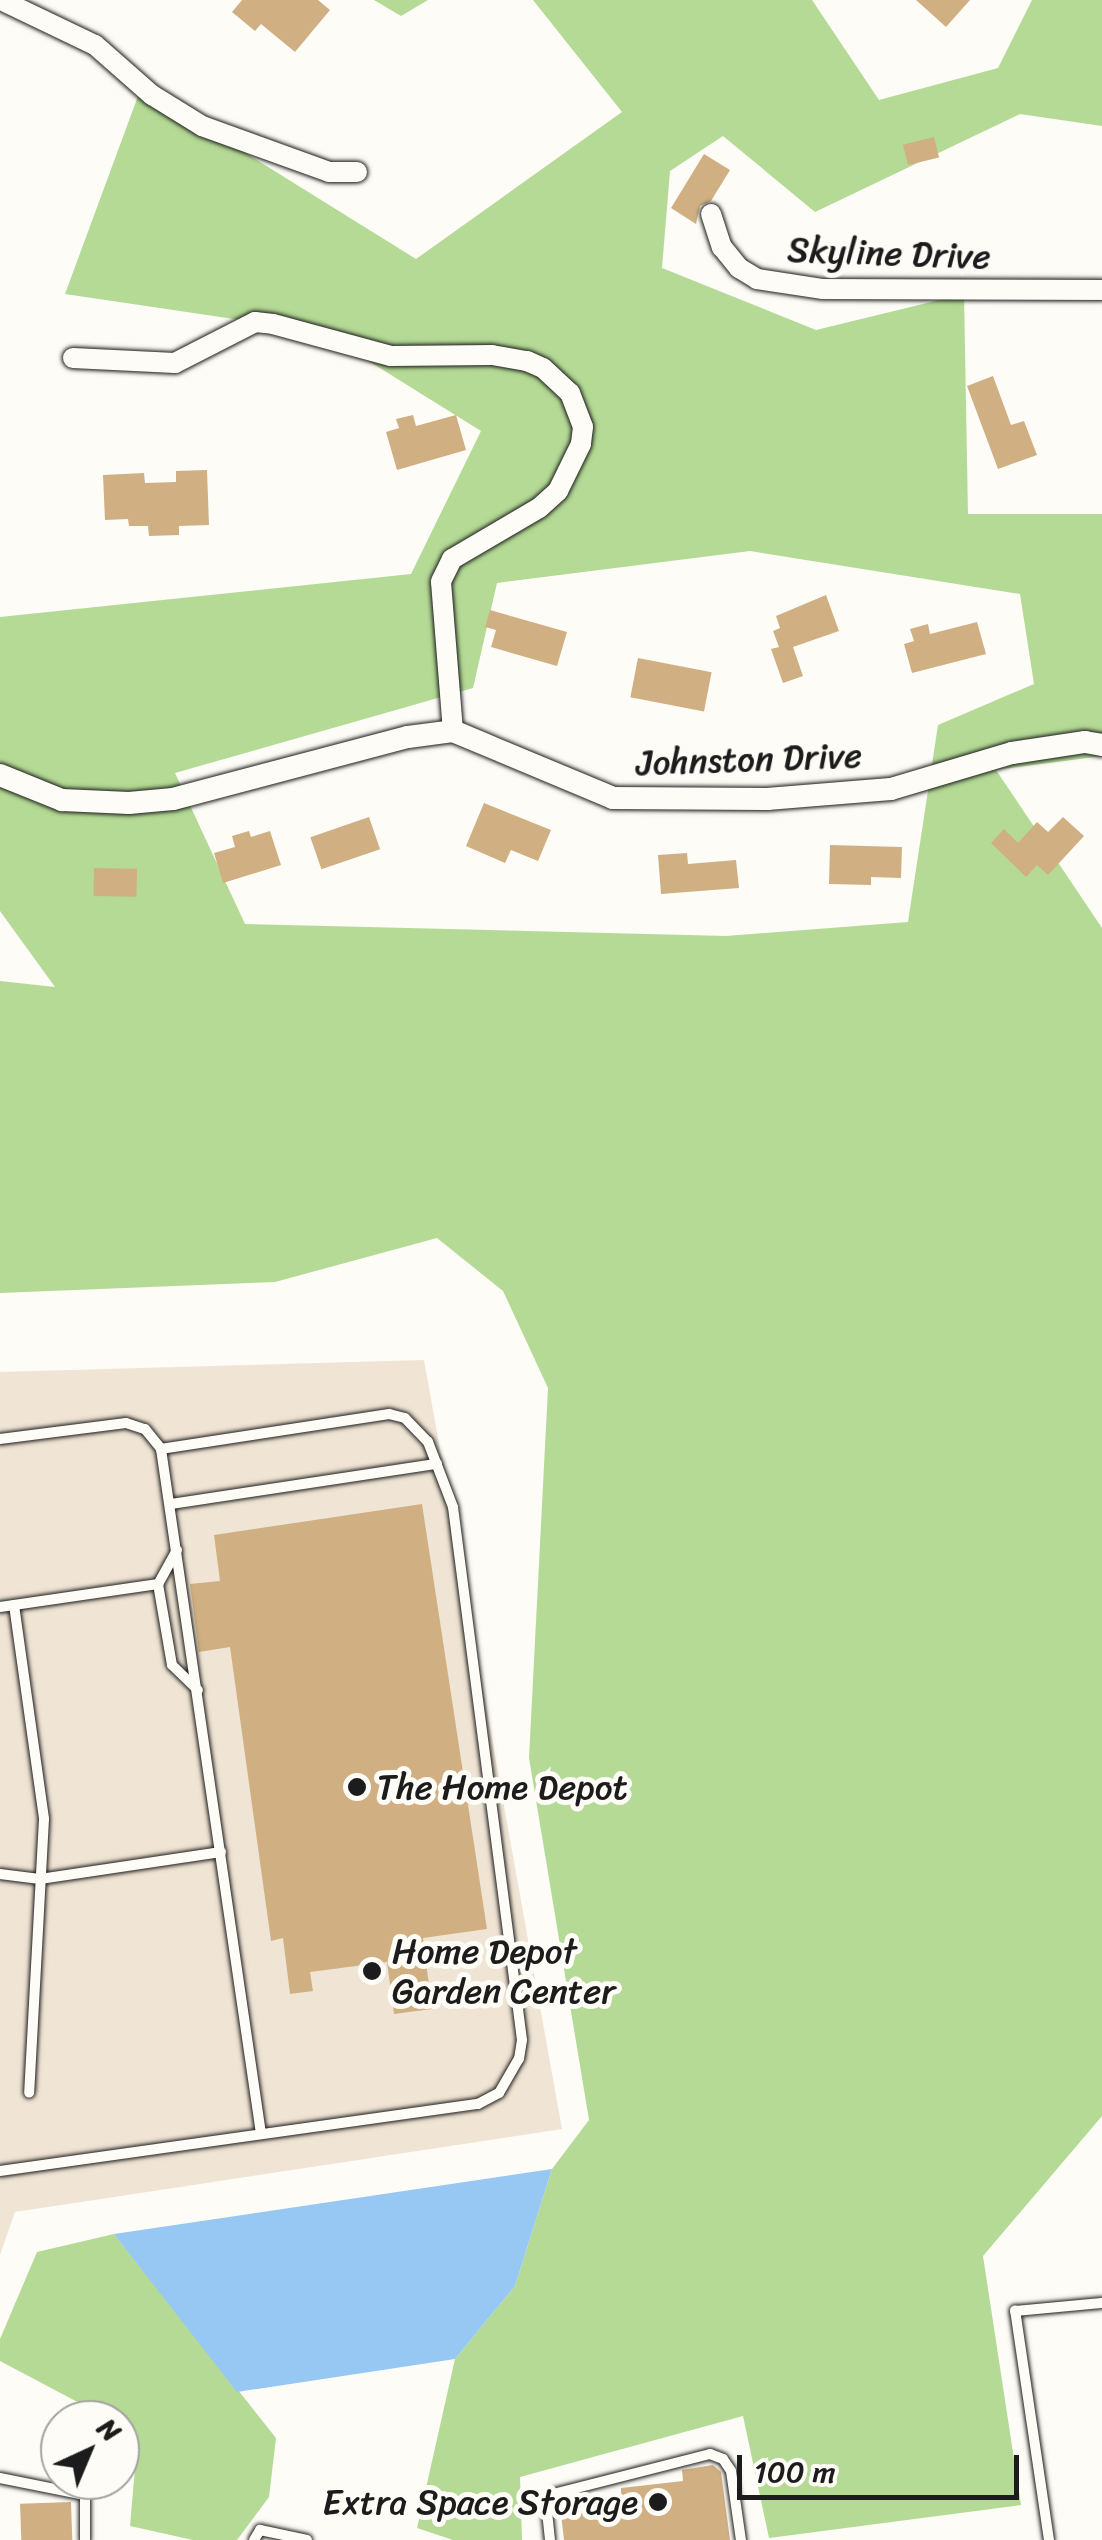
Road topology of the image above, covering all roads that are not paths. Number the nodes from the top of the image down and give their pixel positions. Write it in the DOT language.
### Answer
graph roads {
  1 [pos="1,0"];
  2 [pos="357,172"];
  3 [pos="711,214"];
  4 [pos="1102,290"];
  5 [pos="73,358"];
  6 [pos="453,732"];
  7 [pos="1102,745"];
  8 [pos="0,776"];
  9 [pos="0,1439"];
  10 [pos="160,1449"];
  11 [pos="437,1464"];
  12 [pos="170,1504"];
  13 [pos="178,1549"];
  14 [pos="158,1584"];
  15 [pos="14,1605"];
  16 [pos="0,1607"];
  17 [pos="198,1690"];
  18 [pos="221,1852"];
  19 [pos="0,1874"];
  20 [pos="40,1879"];
  21 [pos="29,2093"];
  22 [pos="261,2134"];
  23 [pos="0,2171"];
  24 [pos="1102,2303"];
  25 [pos="0,2478"];
  26 [pos="85,2540"];
  27 [pos="254,2540"];
  28 [pos="307,2540"];
  29 [pos="550,2540"];
  30 [pos="741,2540"];
  31 [pos="1049,2540"];
  1 -- 2 [label="street"];
  3 -- 4 [label="street, Skyline Drive"];
  5 -- 6 [label="street"];
  6 -- 7 [label="street, Johnston Drive"];
  6 -- 8 [label="street, Johnston Drive"];
  9 -- 10 [label="lane"];
  10 -- 11 [label="lane"];
  10 -- 12 [label="lane"];
  11 -- 12 [label="lane"];
  11 -- 22 [label="lane"];
  12 -- 13 [label="lane"];
  13 -- 14 [label="lane"];
  13 -- 17 [label="lane"];
  14 -- 15 [label="lane"];
  14 -- 17 [label="lane"];
  15 -- 16 [label="lane"];
  15 -- 20 [label="lane"];
  17 -- 18 [label="lane"];
  18 -- 20 [label="lane"];
  18 -- 22 [label="lane"];
  19 -- 20 [label="lane"];
  20 -- 21 [label="lane"];
  22 -- 23 [label="lane"];
  24 -- 31 [label="lane"];
  25 -- 26 [label="lane"];
  27 -- 28 [label="lane"];
  29 -- 30 [label="lane"];
}
